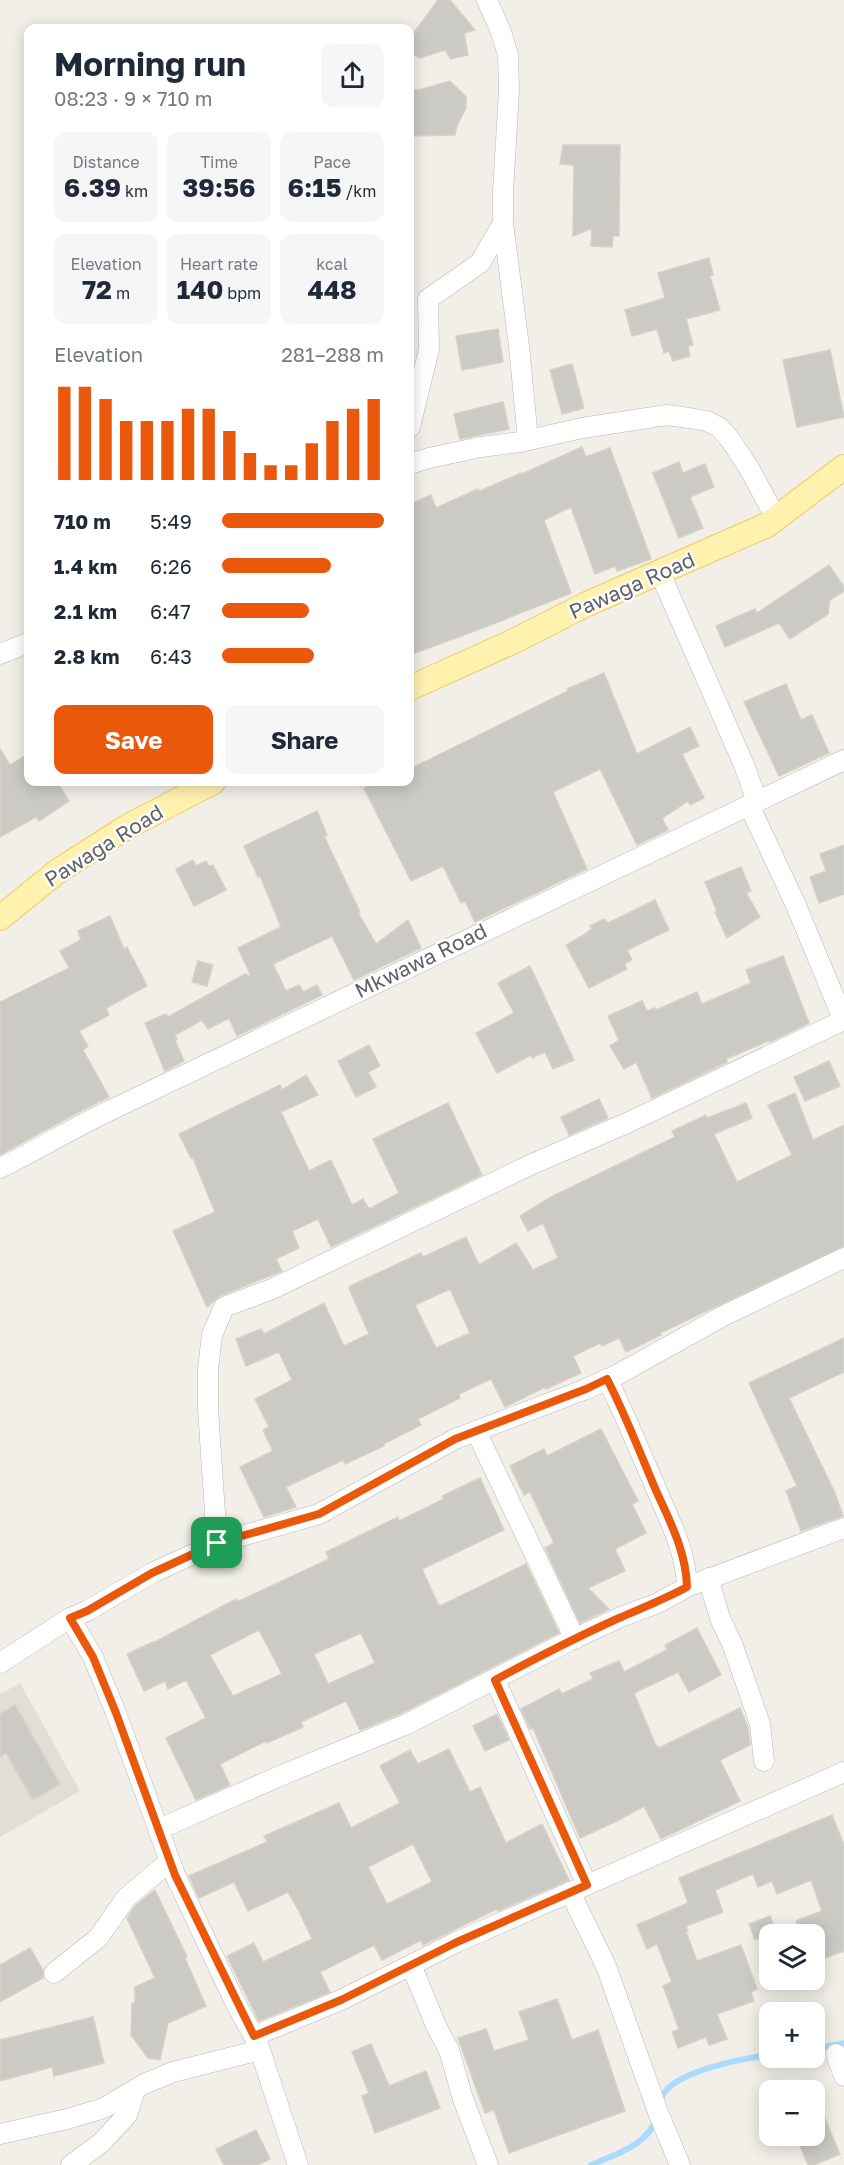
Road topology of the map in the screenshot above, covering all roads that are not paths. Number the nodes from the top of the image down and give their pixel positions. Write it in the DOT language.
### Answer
graph roads {
  1 [pos="487,0"];
  2 [pos="503,223"];
  3 [pos="414,411"];
  4 [pos="528,440"];
  5 [pos="414,463"];
  6 [pos="844,467"];
  7 [pos="776,518"];
  8 [pos="660,573"];
  9 [pos="24,645"];
  10 [pos="0,654"];
  11 [pos="414,686"];
  12 [pos="844,760"];
  13 [pos="205,786"];
  14 [pos="753,803"];
  15 [pos="0,918"];
  16 [pos="844,1020"];
  17 [pos="0,1168"];
  18 [pos="844,1258"];
  19 [pos="607,1379"];
  20 [pos="476,1431"];
  21 [pos="844,1528"];
  22 [pos="217,1543"];
  23 [pos="708,1578"];
  24 [pos="687,1587"];
  25 [pos="70,1618"];
  26 [pos="575,1639"];
  27 [pos="0,1663"];
  28 [pos="495,1680"];
  29 [pos="764,1761"];
  30 [pos="844,1772"];
  31 [pos="159,1829"];
  32 [pos="170,1861"];
  33 [pos="579,1888"];
  34 [pos="411,1965"];
  35 [pos="54,1973"];
  36 [pos="257,2043"];
  37 [pos="836,2054"];
  38 [pos="844,2076"];
  39 [pos="135,2090"];
  40 [pos="0,2134"];
  41 [pos="71,2165"];
  42 [pos="298,2165"];
  43 [pos="488,2165"];
  44 [pos="680,2165"];
  1 -- 2 [label="street"];
  2 -- 3 [label="street"];
  2 -- 4 [label="street"];
  4 -- 5 [label="street"];
  4 -- 7 [label="street"];
  6 -- 7 [label="main road, Pawaga Road"];
  7 -- 8 [label="main road, Pawaga Road"];
  8 -- 11 [label="main road, Pawaga Road"];
  8 -- 14 [label="street"];
  9 -- 10 [label="street"];
  12 -- 14 [label="street, Mkwawa Road"];
  13 -- 15 [label="main road, Pawaga Road"];
  14 -- 16 [label="street"];
  14 -- 17 [label="street, Mkwawa Road"];
  16 -- 22 [label="street"];
  18 -- 19 [label="street"];
  19 -- 20 [label="street"];
  19 -- 24 [label="street"];
  20 -- 22 [label="street"];
  20 -- 26 [label="street"];
  21 -- 23 [label="street"];
  22 -- 25 [label="street"];
  23 -- 24 [label="street"];
  23 -- 29 [label="street"];
  24 -- 26 [label="street"];
  25 -- 27 [label="street"];
  25 -- 31 [label="street"];
  26 -- 28 [label="street"];
  28 -- 31 [label="street"];
  28 -- 33 [label="street"];
  30 -- 33 [label="street"];
  31 -- 32 [label="street"];
  32 -- 35 [label="street"];
  32 -- 36 [label="street"];
  33 -- 34 [label="street"];
  33 -- 44 [label="street"];
  34 -- 36 [label="street"];
  34 -- 43 [label="street"];
  36 -- 39 [label="street"];
  36 -- 42 [label="street"];
  37 -- 38 [label="street"];
  39 -- 40 [label="street"];
  39 -- 41 [label="street"];
}
